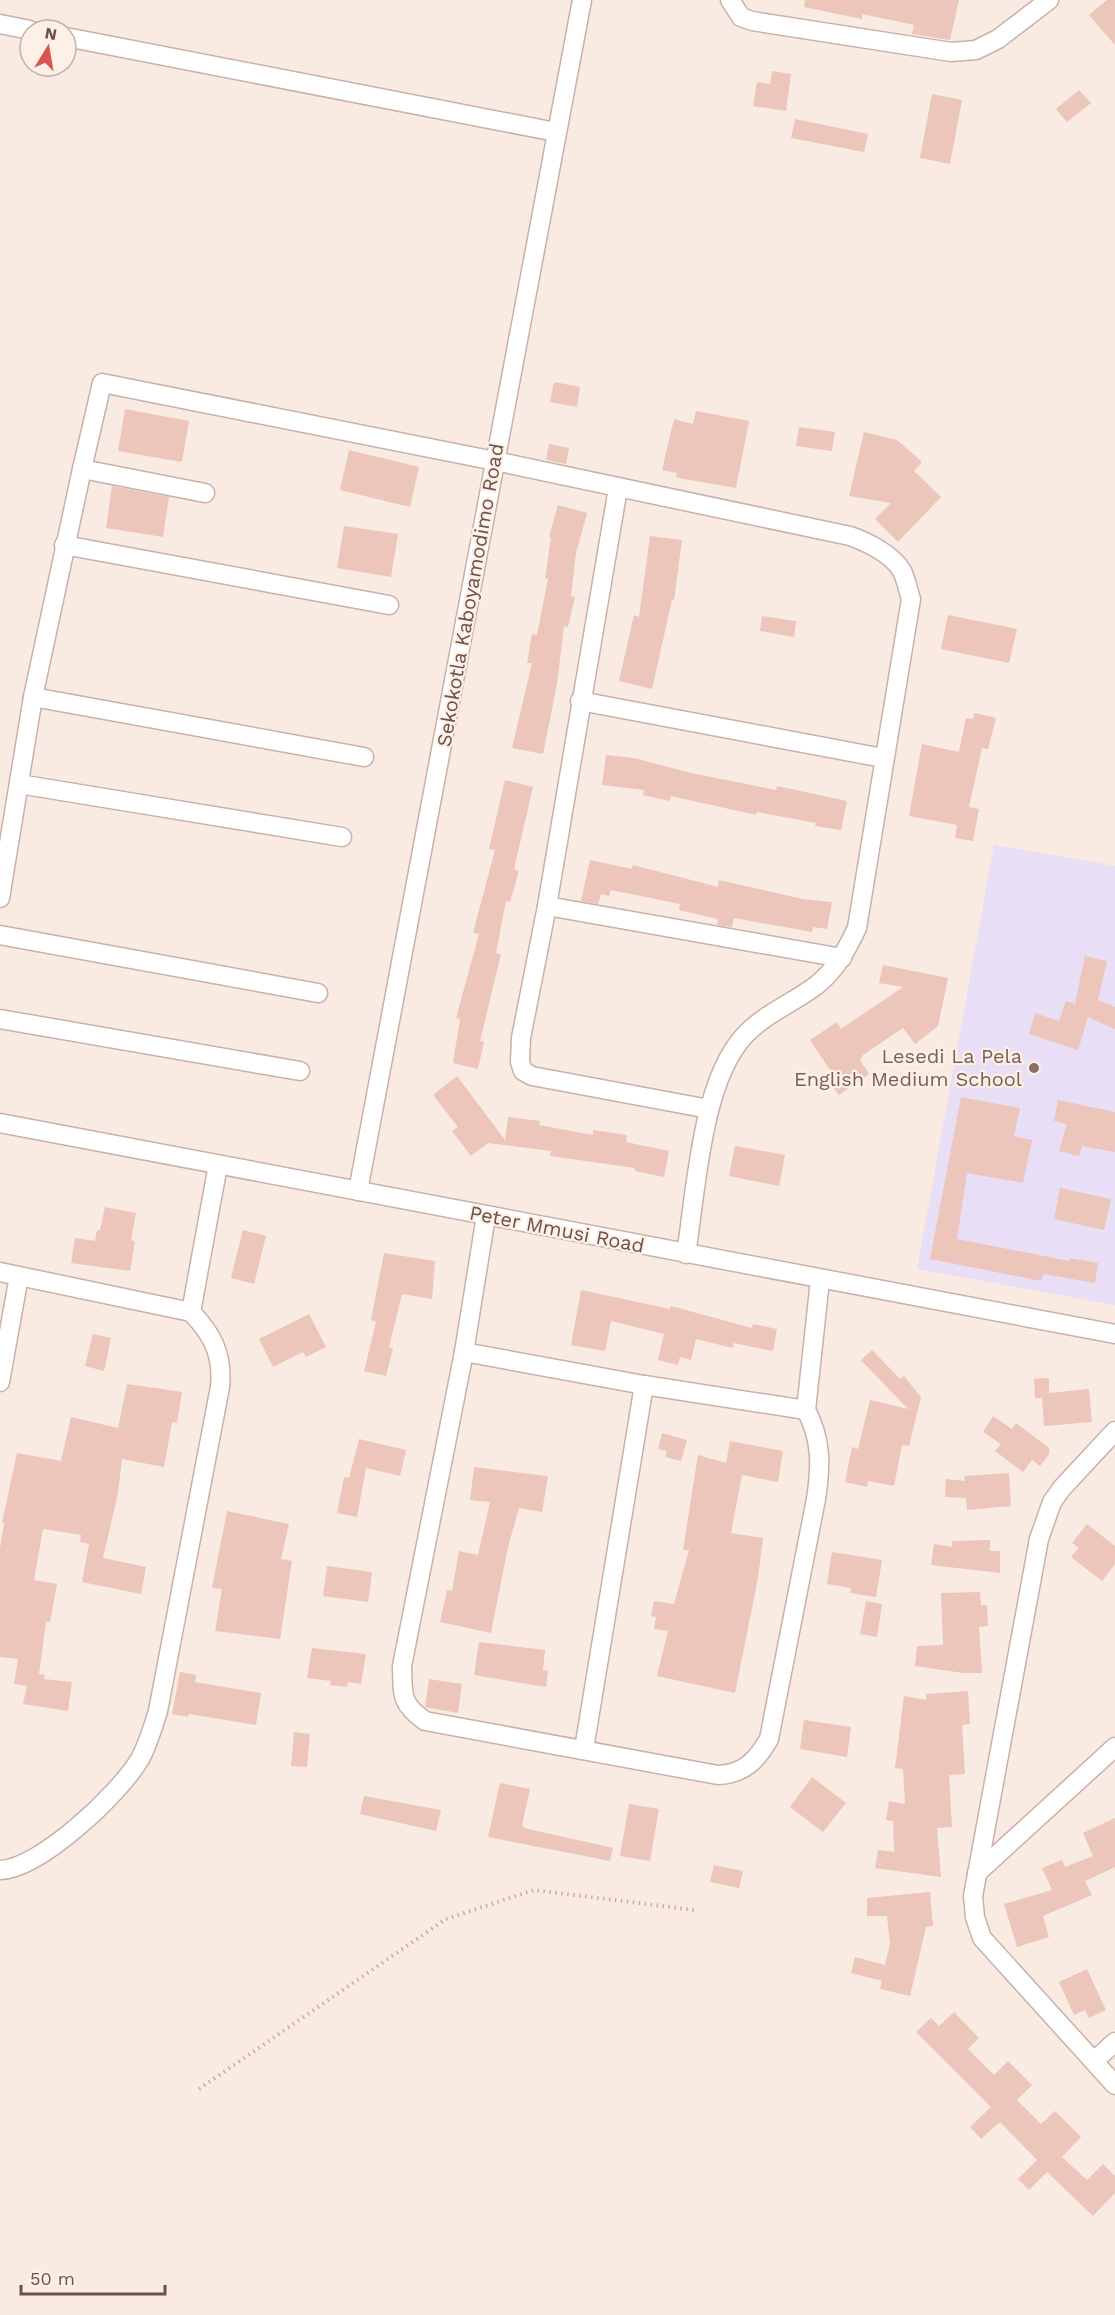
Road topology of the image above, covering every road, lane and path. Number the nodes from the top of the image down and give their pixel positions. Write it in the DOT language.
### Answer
graph roads {
  1 [pos="582,0"];
  2 [pos="730,0"];
  3 [pos="1049,0"];
  4 [pos="0,24"];
  5 [pos="18,28"];
  6 [pos="78,39"];
  7 [pos="555,132"];
  8 [pos="495,461"];
  9 [pos="82,469"];
  10 [pos="618,488"];
  11 [pos="205,493"];
  12 [pos="64,545"];
  13 [pos="389,605"];
  14 [pos="33,697"];
  15 [pos="580,701"];
  16 [pos="364,756"];
  17 [pos="883,758"];
  18 [pos="19,784"];
  19 [pos="342,837"];
  20 [pos="0,898"];
  21 [pos="547,906"];
  22 [pos="0,934"];
  23 [pos="842,958"];
  24 [pos="318,993"];
  25 [pos="0,1019"];
  26 [pos="300,1071"];
  27 [pos="709,1109"];
  28 [pos="0,1123"];
  29 [pos="218,1165"];
  30 [pos="358,1191"];
  31 [pos="486,1216"];
  32 [pos="686,1254"];
  33 [pos="0,1272"];
  34 [pos="20,1276"];
  35 [pos="820,1280"];
  36 [pos="191,1312"];
  37 [pos="1115,1334"];
  38 [pos="464,1352"];
  39 [pos="0,1382"];
  40 [pos="644,1385"];
  41 [pos="806,1410"];
  42 [pos="1115,1431"];
  43 [pos="1115,1747"];
  44 [pos="584,1749"];
  45 [pos="0,1870"];
  46 [pos="977,1874"];
  47 [pos="694,1910"];
  48 [pos="1115,2042"];
  49 [pos="1094,2061"];
  50 [pos="1115,2085"];
  51 [pos="199,2090"];
  1 -- 7 [label="street, Sekokotla Kaboyamodimo Road"];
  2 -- 3 [label="street"];
  4 -- 5 [label="street"];
  6 -- 7 [label="street"];
  7 -- 8 [label="street, Sekokotla Kaboyamodimo Road"];
  8 -- 9 [label="street"];
  8 -- 10 [label="street"];
  8 -- 30 [label="street, Sekokotla Kaboyamodimo Road"];
  9 -- 11 [label="street"];
  9 -- 12 [label="street"];
  10 -- 15 [label="street"];
  10 -- 17 [label="street"];
  12 -- 13 [label="street"];
  12 -- 14 [label="street"];
  14 -- 16 [label="street"];
  14 -- 18 [label="street"];
  15 -- 17 [label="street"];
  15 -- 21 [label="street"];
  17 -- 23 [label="street"];
  18 -- 19 [label="street"];
  18 -- 20 [label="street"];
  21 -- 23 [label="street"];
  21 -- 27 [label="street"];
  22 -- 24 [label="street"];
  23 -- 27 [label="street"];
  25 -- 26 [label="street"];
  27 -- 32 [label="street"];
  28 -- 29 [label="street, Peter Mmusi Road"];
  29 -- 30 [label="street, Peter Mmusi Road"];
  29 -- 36 [label="street"];
  30 -- 31 [label="street, Peter Mmusi Road"];
  31 -- 32 [label="street, Peter Mmusi Road"];
  31 -- 38 [label="street"];
  32 -- 35 [label="street, Peter Mmusi Road"];
  33 -- 34 [label="street"];
  34 -- 36 [label="street"];
  34 -- 39 [label="street"];
  35 -- 37 [label="street, Peter Mmusi Road"];
  35 -- 41 [label="street"];
  36 -- 45 [label="street"];
  38 -- 40 [label="street"];
  38 -- 44 [label="street"];
  40 -- 41 [label="street"];
  40 -- 44 [label="street"];
  41 -- 44 [label="street"];
  42 -- 46 [label="street"];
  43 -- 46 [label="street"];
  46 -- 49 [label="street"];
  47 -- 51 [label="path"];
  48 -- 49 [label="street"];
  49 -- 50 [label="street"];
}
